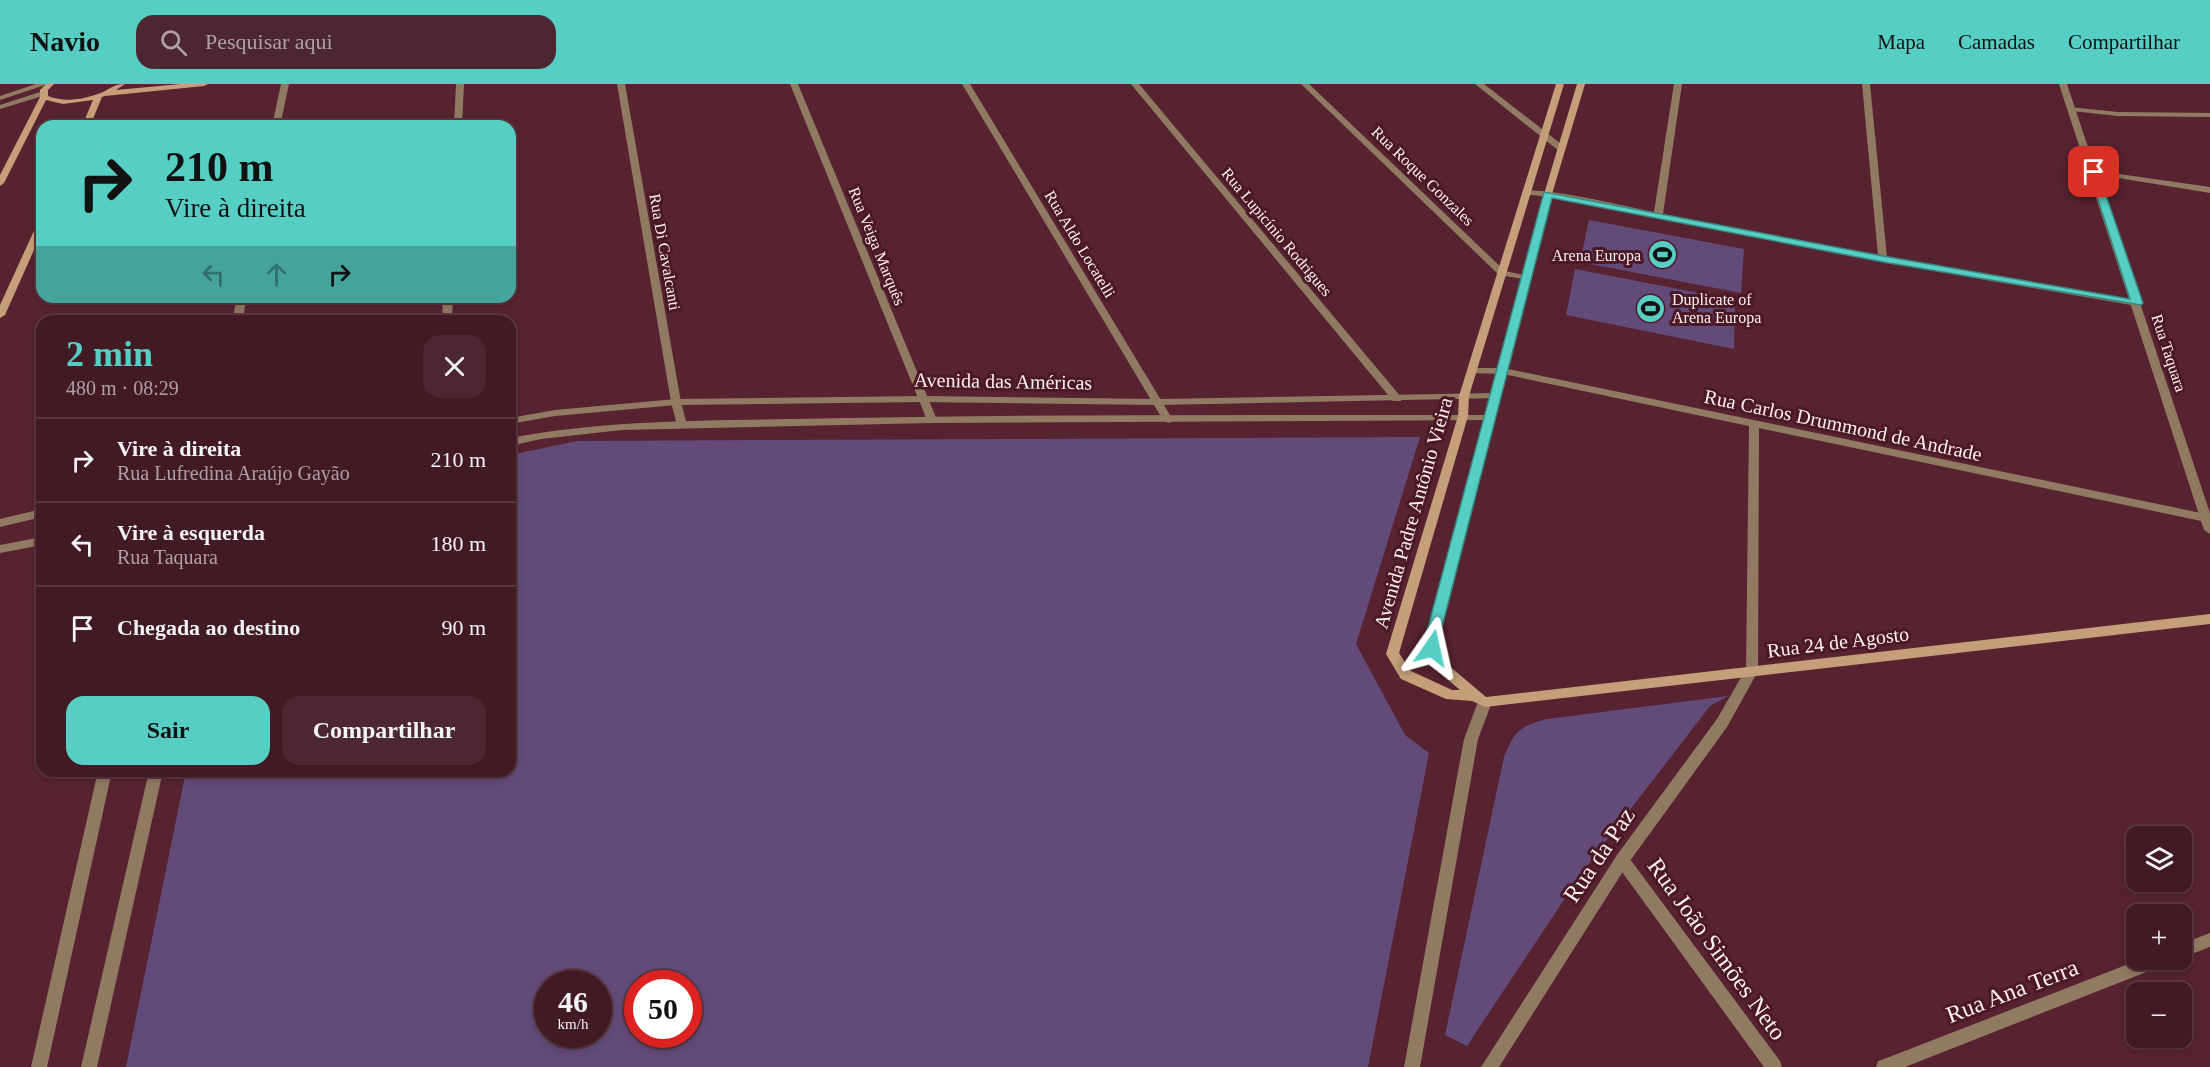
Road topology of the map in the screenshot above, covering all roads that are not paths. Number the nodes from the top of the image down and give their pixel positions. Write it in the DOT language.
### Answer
graph roads {
  1 [pos="44,84"];
  2 [pos="50,84"];
  3 [pos="121,84"];
  4 [pos="204,84"];
  5 [pos="285,84"];
  6 [pos="460,84"];
  7 [pos="621,84"];
  8 [pos="795,84"];
  9 [pos="966,84"];
  10 [pos="1135,84"];
  11 [pos="1305,84"];
  12 [pos="1479,84"];
  13 [pos="1560,84"];
  14 [pos="1581,84"];
  15 [pos="1678,84"];
  16 [pos="1866,84"];
  17 [pos="2063,84"];
  18 [pos="43,95"];
  19 [pos="101,95"];
  20 [pos="0,98"];
  21 [pos="0,107"];
  22 [pos="2072,109"];
  23 [pos="2210,115"];
  24 [pos="89,120"];
  25 [pos="277,120"];
  26 [pos="458,120"];
  27 [pos="1545,134"];
  28 [pos="1562,149"];
  29 [pos="2094,172"];
  30 [pos="0,183"];
  31 [pos="2210,190"];
  32 [pos="1526,192"];
  33 [pos="1548,194"];
  34 [pos="1658,216"];
  35 [pos="36,235"];
  36 [pos="1883,259"];
  37 [pos="1502,273"];
  38 [pos="1526,278"];
  39 [pos="2137,303"];
  40 [pos="0,315"];
  41 [pos="1472,371"];
  42 [pos="1503,371"];
  43 [pos="1464,396"];
  44 [pos="1497,396"];
  45 [pos="923,399"];
  46 [pos="1397,399"];
  47 [pos="676,402"];
  48 [pos="1158,402"];
  49 [pos="1463,416"];
  50 [pos="1491,417"];
  51 [pos="516,420"];
  52 [pos="932,420"];
  53 [pos="1168,420"];
  54 [pos="1754,425"];
  55 [pos="682,426"];
  56 [pos="516,441"];
  57 [pos="36,514"];
  58 [pos="2206,518"];
  59 [pos="0,523"];
  60 [pos="2210,530"];
  61 [pos="36,542"];
  62 [pos="0,549"];
  63 [pos="2210,619"];
  64 [pos="1752,671"];
  65 [pos="1479,699"];
  66 [pos="104,777"];
  67 [pos="155,777"];
  68 [pos="1622,860"];
  69 [pos="2210,940"];
  70 [pos="2192,947"];
  71 [pos="2132,970"];
  72 [pos="39,1067"];
  73 [pos="89,1067"];
  74 [pos="1412,1067"];
  75 [pos="1489,1067"];
  76 [pos="1774,1067"];
  77 [pos="1884,1067"];
  1 -- 20 [label="street"];
  2 -- 18 [label="main road"];
  3 -- 19 [label="main road"];
  4 -- 19 [label="main road"];
  5 -- 25 [label="street"];
  6 -- 26 [label="street"];
  7 -- 47 [label="street, Rua Di Cavalcanti"];
  8 -- 45 [label="street, Rua Veiga Marquês"];
  9 -- 48 [label="street, Rua Aldo Locatelli"];
  10 -- 46 [label="street, Rua Lupicínio Rodrigues"];
  11 -- 37 [label="street, Rua Roque Gonzales"];
  12 -- 27 [label="street"];
  13 -- 27 [label="main road, Avenida Padre Antônio Vieira"];
  14 -- 28 [label="main road"];
  15 -- 34 [label="street"];
  16 -- 36 [label="street"];
  17 -- 22 [label="street, Rua Taquara"];
  18 -- 19 [label="main road"];
  18 -- 21 [label="street"];
  18 -- 30 [label="main road"];
  19 -- 24 [label="main road"];
  22 -- 23 [label="street"];
  22 -- 29 [label="street, Rua Taquara"];
  27 -- 28 [label="street"];
  27 -- 32 [label="main road, Avenida Padre Antônio Vieira"];
  28 -- 33 [label="main road"];
  29 -- 31 [label="street"];
  29 -- 39 [label="street, Rua Taquara"];
  32 -- 33 [label="street"];
  32 -- 37 [label="main road, Avenida Padre Antônio Vieira"];
  33 -- 34 [label="street"];
  33 -- 38 [label="main road"];
  34 -- 36 [label="street"];
  35 -- 40 [label="main road"];
  36 -- 39 [label="street"];
  37 -- 38 [label="street"];
  37 -- 41 [label="main road, Avenida Padre Antônio Vieira"];
  38 -- 42 [label="main road"];
  39 -- 58 [label="street, Rua Taquara"];
  41 -- 42 [label="street, Rua Carlos Drummond de Andrade"];
  41 -- 43 [label="main road, Avenida Padre Antônio Vieira"];
  42 -- 44 [label="main road"];
  42 -- 54 [label="street, Rua Carlos Drummond de Andrade"];
  43 -- 44 [label="street, Avenida das Américas"];
  43 -- 46 [label="street, Avenida das Américas"];
  43 -- 49 [label="main road, Avenida Padre Antônio Vieira"];
  44 -- 50 [label="main road"];
  45 -- 47 [label="street, Avenida das Américas"];
  45 -- 48 [label="street, Avenida das Américas"];
  45 -- 52 [label="street, Rua Veiga Marquês"];
  46 -- 48 [label="street, Avenida das Américas"];
  47 -- 51 [label="street, Avenida das Américas"];
  47 -- 55 [label="street, Rua Di Cavalcanti"];
  48 -- 53 [label="street, Rua Aldo Locatelli"];
  49 -- 50 [label="street, Avenida das Américas"];
  49 -- 53 [label="street, Avenida das Américas"];
  49 -- 65 [label="main road, Avenida Padre Antônio Vieira"];
  50 -- 65 [label="main road"];
  52 -- 53 [label="street, Avenida das Américas"];
  52 -- 55 [label="street, Avenida das Américas"];
  54 -- 58 [label="street, Rua Carlos Drummond de Andrade"];
  54 -- 64 [label="street"];
  55 -- 56 [label="street, Avenida das Américas"];
  57 -- 59 [label="street"];
  58 -- 60 [label="street, Rua Taquara"];
  61 -- 62 [label="street"];
  63 -- 64 [label="main road, Rua 24 de Agosto"];
  64 -- 65 [label="main road, Rua 24 de Agosto"];
  64 -- 68 [label="street, Rua da Paz"];
  65 -- 74 [label="street"];
  66 -- 72 [label="street"];
  67 -- 73 [label="street"];
  68 -- 75 [label="street, Rua da Paz"];
  68 -- 76 [label="street, Rua João Simões Neto"];
  69 -- 70 [label="street"];
  71 -- 77 [label="street, Rua Ana Terra"];
}
